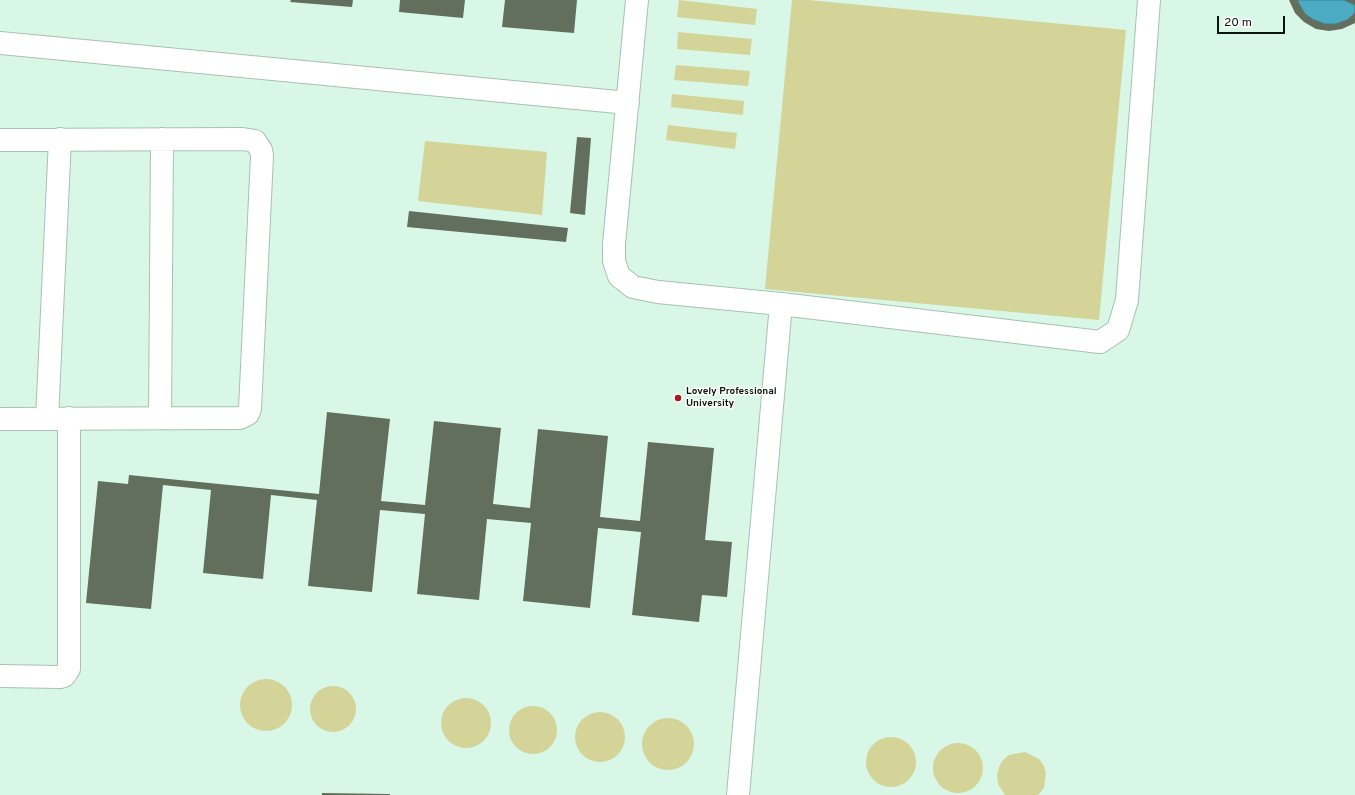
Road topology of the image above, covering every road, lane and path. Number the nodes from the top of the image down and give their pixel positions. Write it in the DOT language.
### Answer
graph roads {
  1 [pos="637,0"];
  2 [pos="1149,0"];
  3 [pos="0,43"];
  4 [pos="628,103"];
  5 [pos="60,139"];
  6 [pos="162,139"];
  7 [pos="0,140"];
  8 [pos="781,304"];
  9 [pos="69,418"];
  10 [pos="160,418"];
  11 [pos="0,419"];
  12 [pos="47,419"];
  13 [pos="0,676"];
  14 [pos="738,795"];
  1 -- 4 [label="street"];
  2 -- 8 [label="street"];
  3 -- 4 [label="street"];
  4 -- 8 [label="street"];
  5 -- 6 [label="street"];
  5 -- 7 [label="street"];
  5 -- 12 [label="street"];
  6 -- 10 [label="street"];
  6 -- 10 [label="street"];
  8 -- 14 [label="street"];
  9 -- 10 [label="street"];
  9 -- 12 [label="street"];
  9 -- 13 [label="street"];
  11 -- 12 [label="street"];
}
